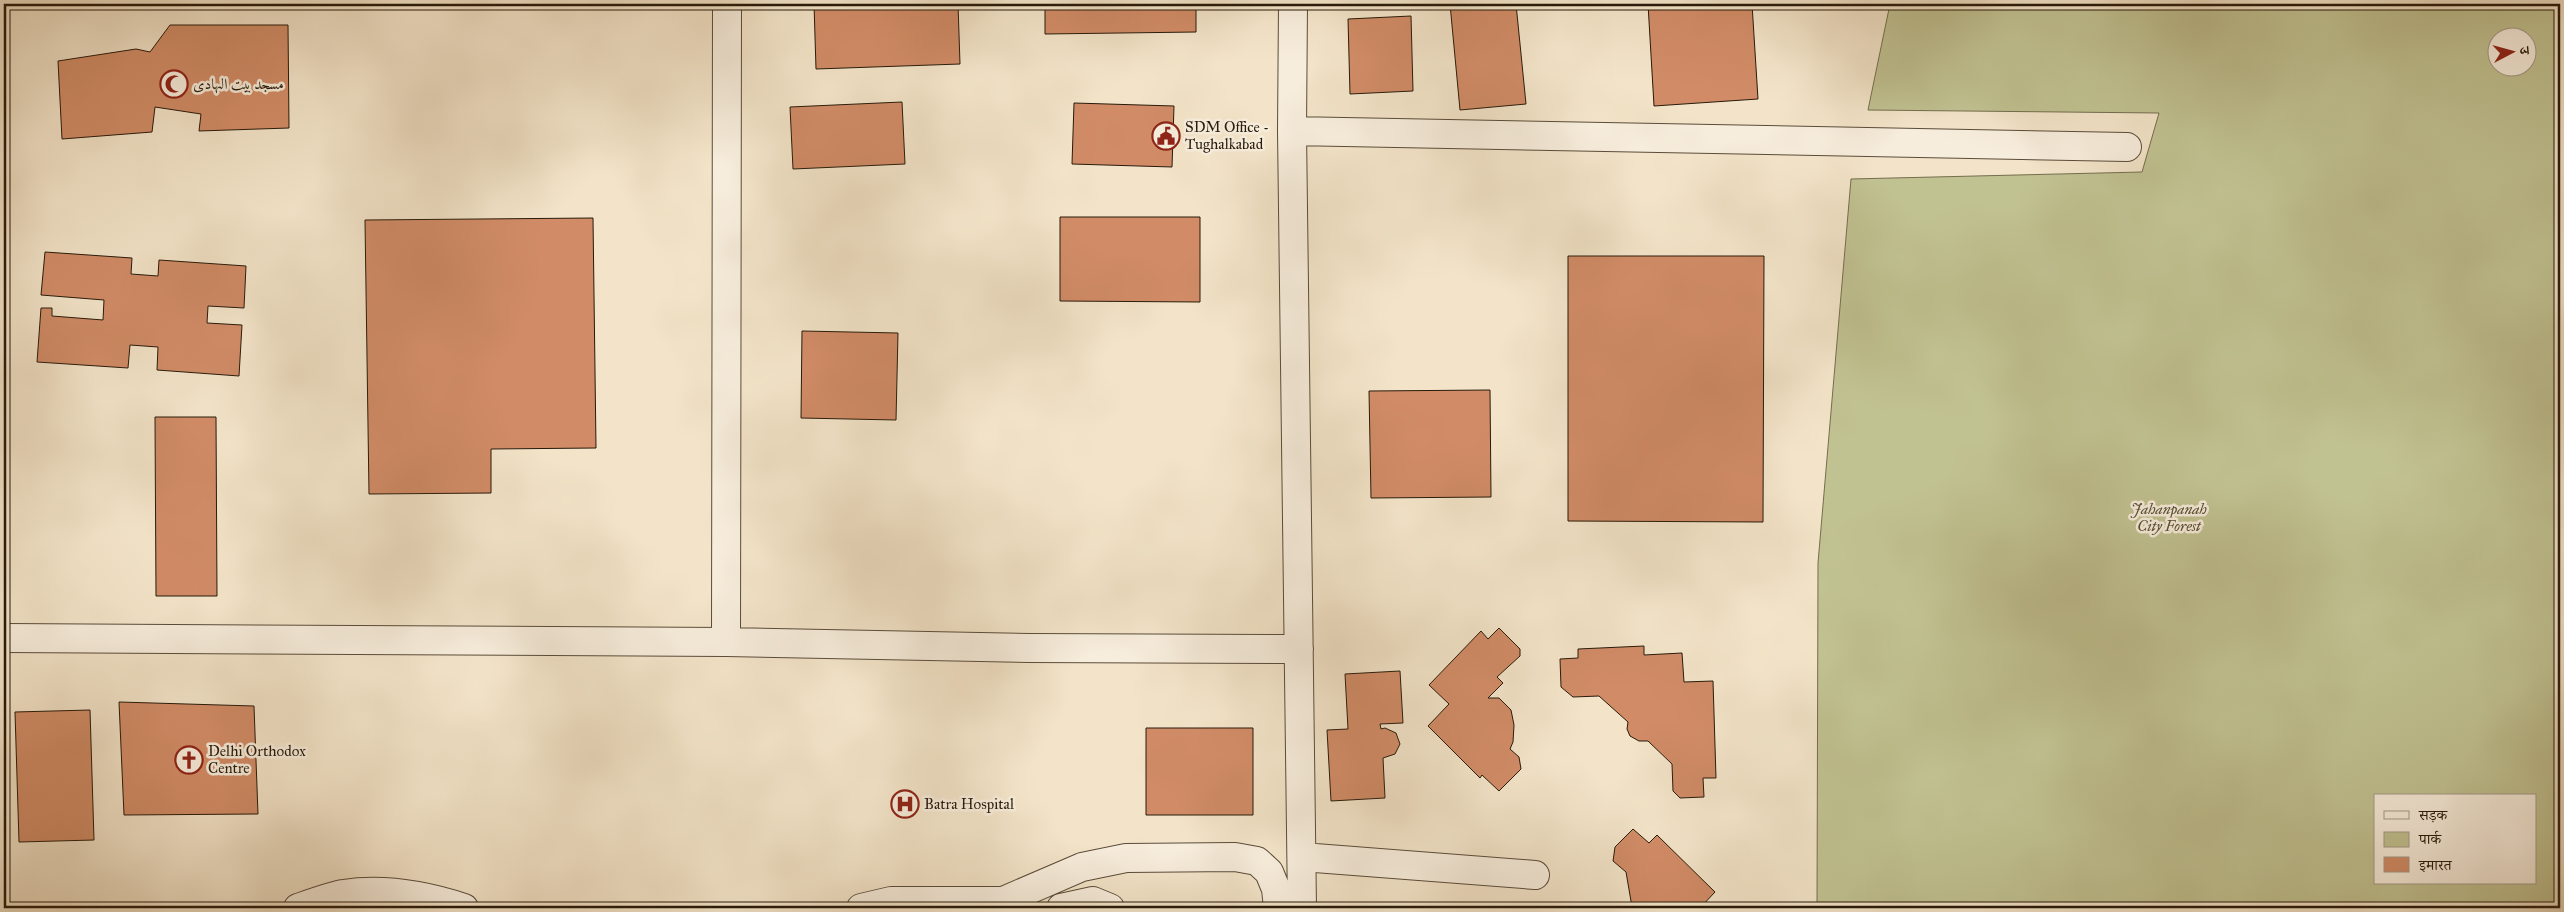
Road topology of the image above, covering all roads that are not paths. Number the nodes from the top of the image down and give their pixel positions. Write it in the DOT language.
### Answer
graph roads {
  1 [pos="727,4"];
  2 [pos="1293,4"];
  3 [pos="1292,131"];
  4 [pos="2127,147"];
  5 [pos="4,638"];
  6 [pos="726,642"];
  7 [pos="1299,648"];
  8 [pos="1302,857"];
  9 [pos="1535,875"];
  10 [pos="298,908"];
  11 [pos="464,908"];
  12 [pos="865,908"];
  13 [pos="1061,908"];
  14 [pos="1110,908"];
  15 [pos="1278,908"];
  16 [pos="1302,908"];
  1 -- 6 [label="street"];
  2 -- 3 [label="street"];
  3 -- 4 [label="street"];
  3 -- 7 [label="street"];
  5 -- 6 [label="street"];
  6 -- 7 [label="street"];
  7 -- 8 [label="street"];
  8 -- 9 [label="street"];
  8 -- 16 [label="street"];
  10 -- 11 [label="street"];
  12 -- 15 [label="street"];
  13 -- 14 [label="street"];
}
